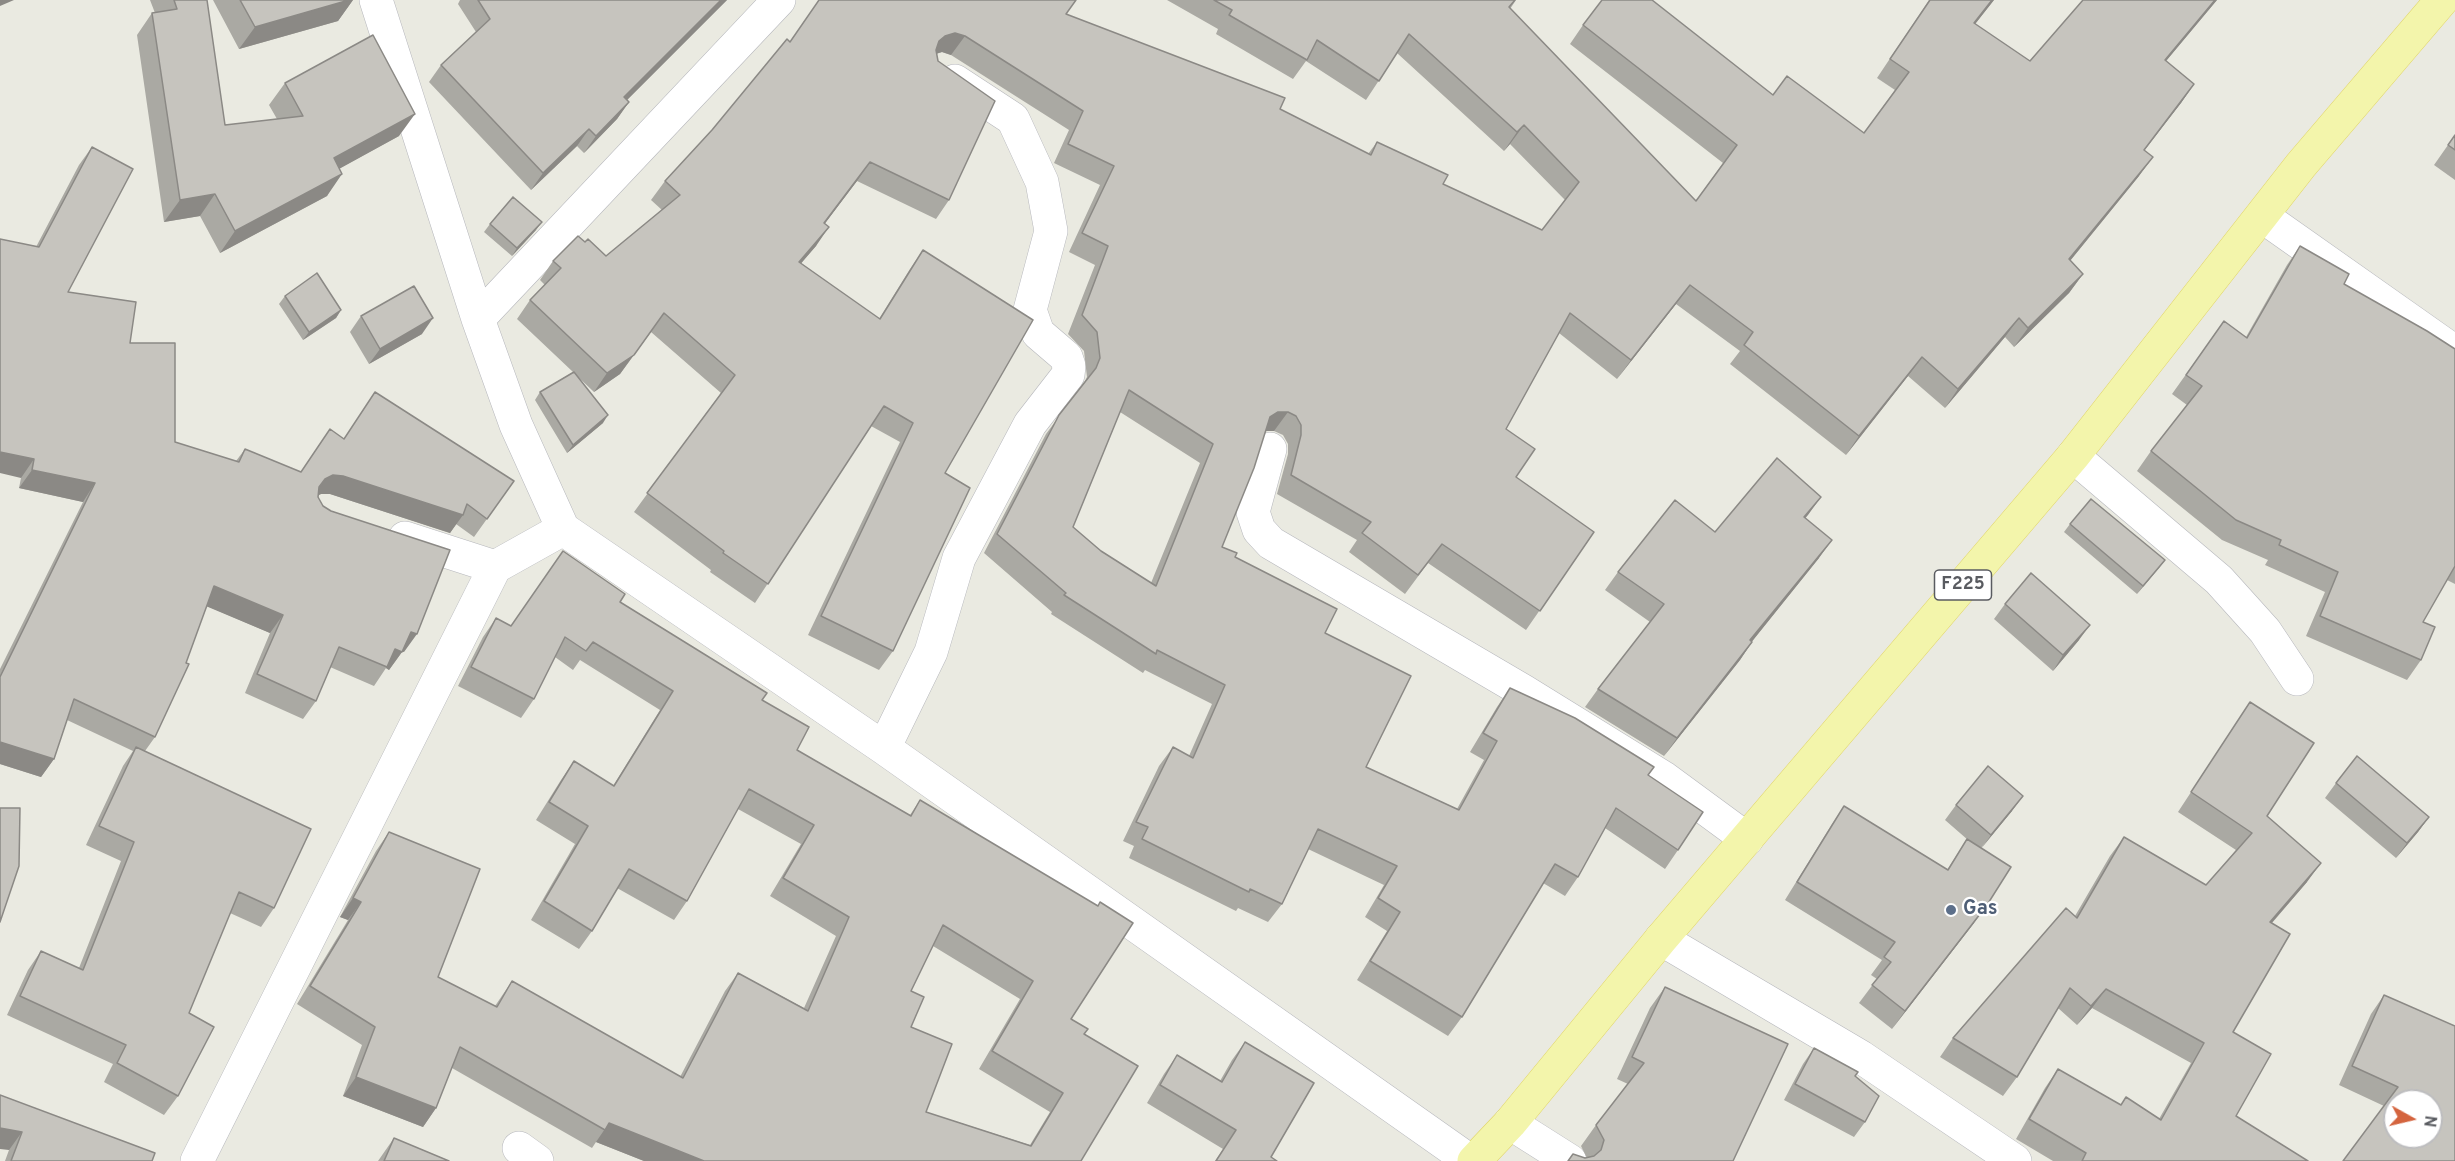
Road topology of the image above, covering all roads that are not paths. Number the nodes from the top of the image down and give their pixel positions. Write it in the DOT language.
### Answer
graph roads {
  1 [pos="376,0"];
  2 [pos="779,0"];
  3 [pos="2442,0"];
  4 [pos="941,71"];
  5 [pos="2262,216"];
  6 [pos="478,319"];
  7 [pos="2455,352"];
  8 [pos="1269,449"];
  9 [pos="2073,456"];
  10 [pos="563,529"];
  11 [pos="381,531"];
  12 [pos="495,567"];
  13 [pos="2297,679"];
  14 [pos="884,748"];
  15 [pos="1747,839"];
  16 [pos="1661,939"];
  17 [pos="1510,1123"];
  18 [pos="197,1161"];
  19 [pos="1472,1161"];
  20 [pos="1570,1161"];
  21 [pos="2015,1161"];
  1 -- 6 [label="street"];
  2 -- 6 [label="street"];
  3 -- 5 [label="main road, F225"];
  4 -- 14 [label="street"];
  5 -- 7 [label="street"];
  5 -- 9 [label="main road, F225"];
  6 -- 10 [label="street"];
  8 -- 15 [label="street"];
  9 -- 13 [label="street"];
  9 -- 15 [label="main road, F225"];
  10 -- 12 [label="street"];
  10 -- 14 [label="street"];
  11 -- 12 [label="street"];
  12 -- 18 [label="street"];
  14 -- 19 [label="street"];
  15 -- 16 [label="main road, F225"];
  16 -- 17 [label="main road, F225"];
  16 -- 21 [label="street"];
  17 -- 19 [label="main road, F225"];
  17 -- 20 [label="street"];
}
